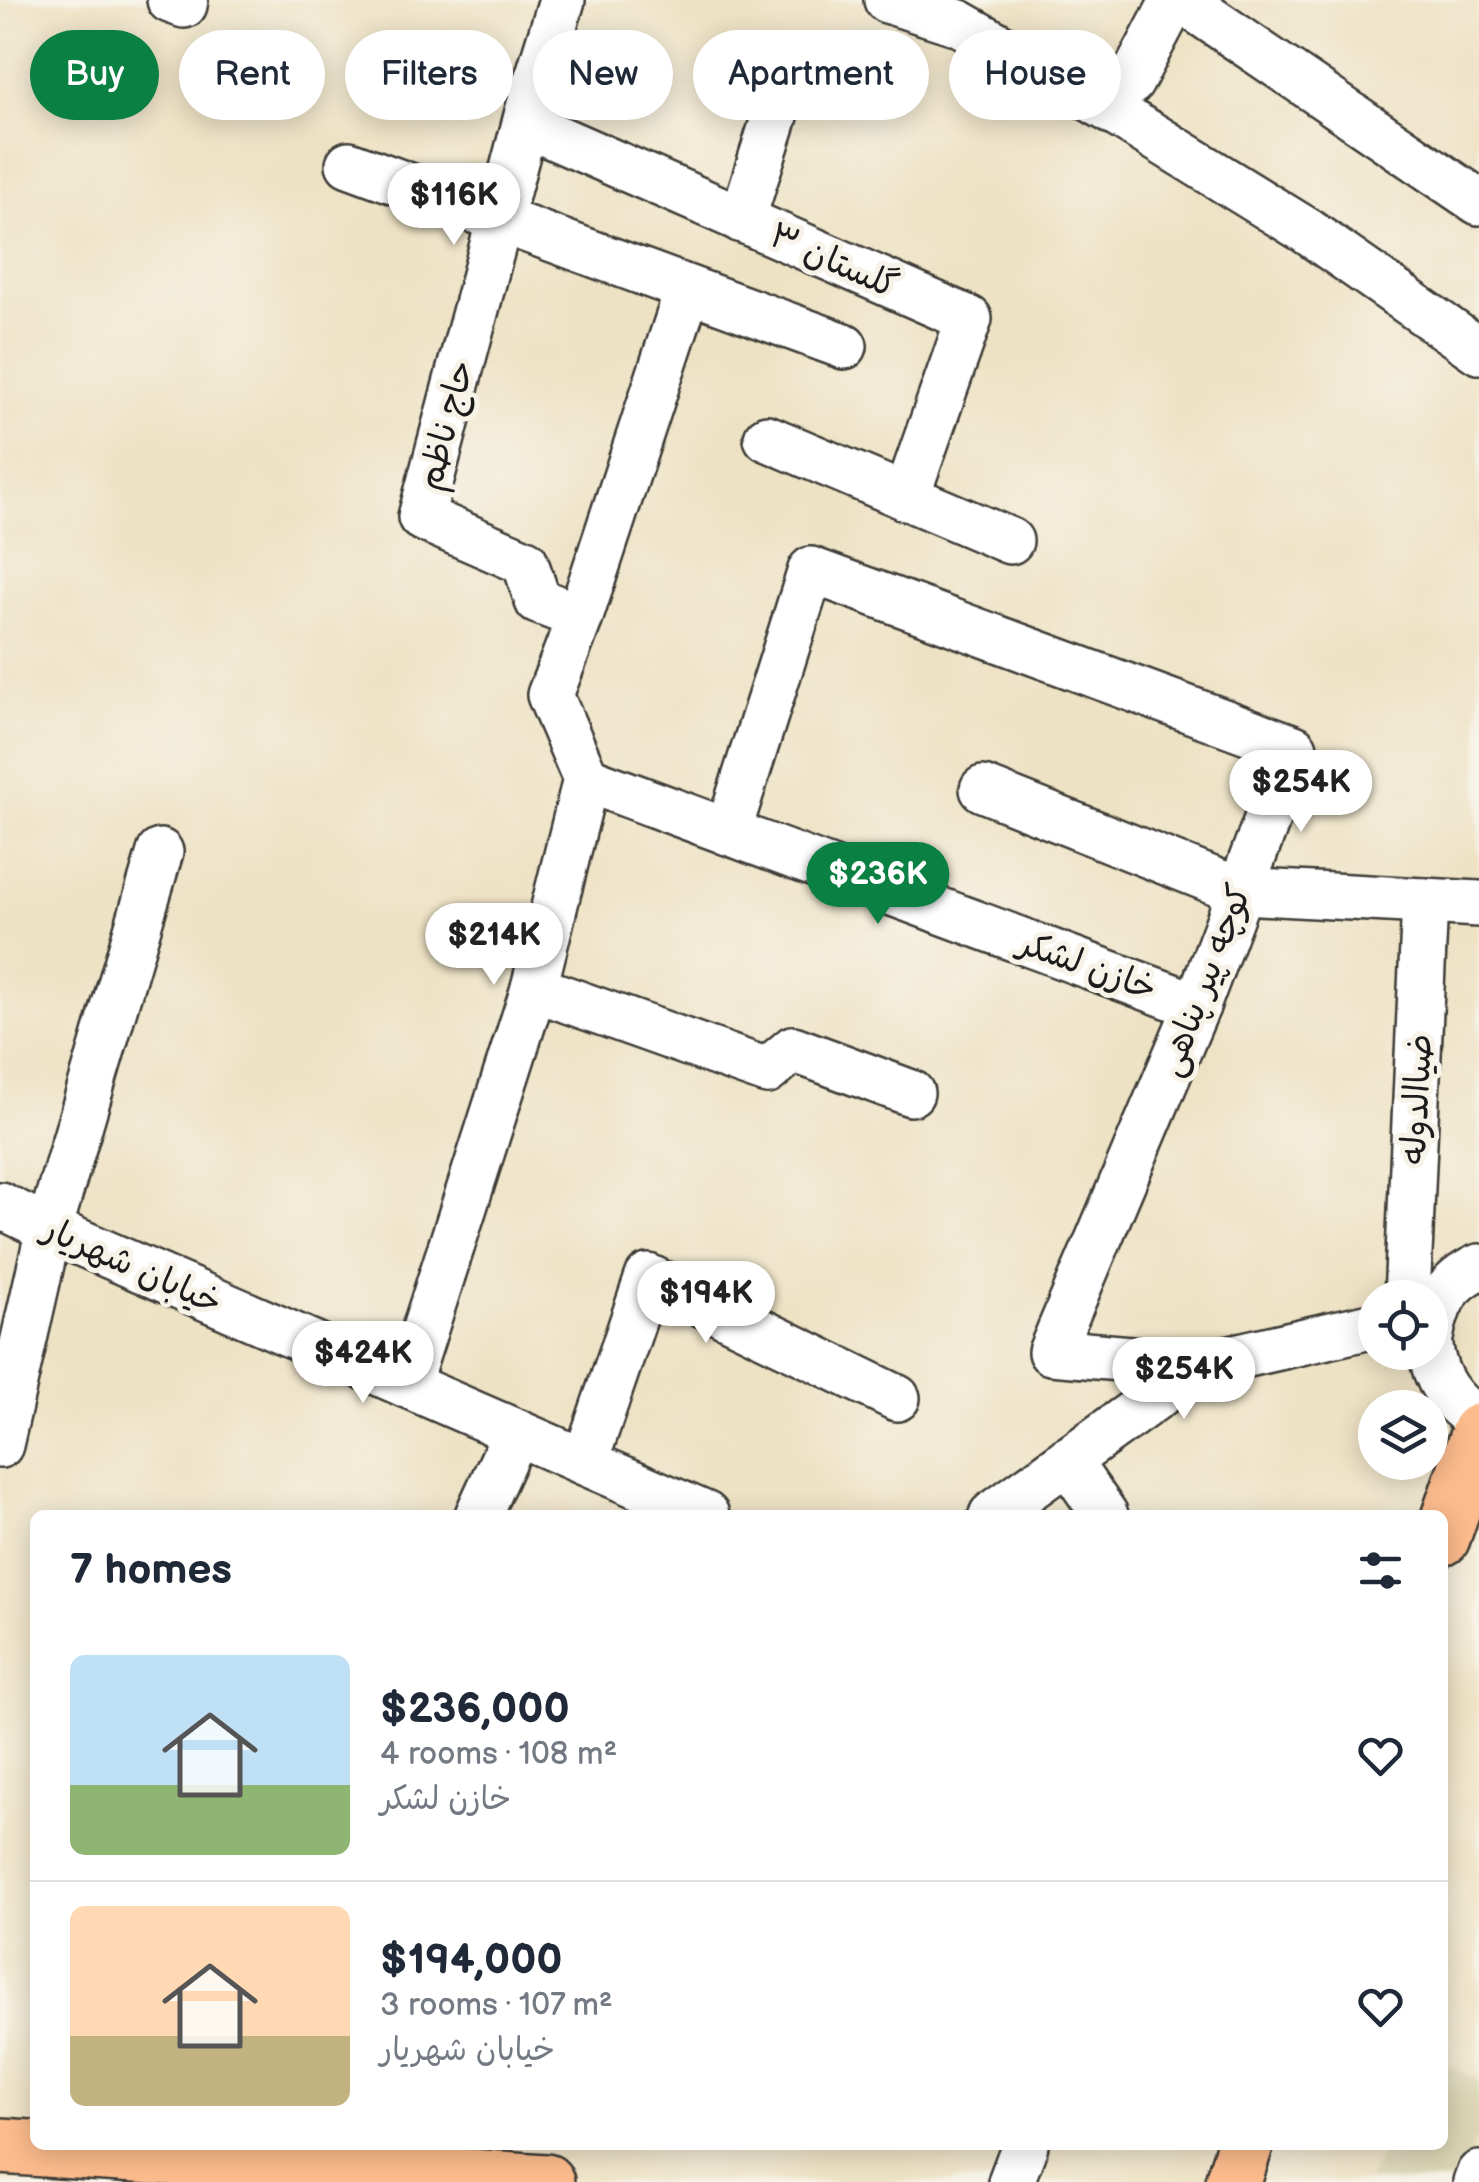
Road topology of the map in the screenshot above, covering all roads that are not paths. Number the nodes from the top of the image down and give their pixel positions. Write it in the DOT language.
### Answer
graph roads {
  1 [pos="170,0"];
  2 [pos="185,0"];
  3 [pos="562,0"];
  4 [pos="1174,0"];
  5 [pos="1182,0"];
  6 [pos="896,1"];
  7 [pos="1122,97"];
  8 [pos="773,120"];
  9 [pos="525,124"];
  10 [pos="349,164"];
  11 [pos="1479,202"];
  12 [pos="500,220"];
  13 [pos="742,220"];
  14 [pos="688,289"];
  15 [pos="844,346"];
  16 [pos="1479,352"];
  17 [pos="767,438"];
  18 [pos="906,498"];
  19 [pos="1010,542"];
  20 [pos="580,617"];
  21 [pos="586,779"];
  22 [pos="983,789"];
  23 [pos="728,832"];
  24 [pos="160,852"];
  25 [pos="1240,892"];
  26 [pos="1426,901"];
  27 [pos="1479,904"];
  28 [pos="534,988"];
  29 [pos="1196,1006"];
  30 [pos="911,1093"];
  31 [pos="0,1205"];
  32 [pos="49,1229"];
  33 [pos="1479,1267"];
  34 [pos="1426,1280"];
  35 [pos="1448,1290"];
  36 [pos="1358,1329"];
  37 [pos="1200,1365"];
  38 [pos="1434,1370"];
  39 [pos="407,1384"];
  40 [pos="897,1398"];
  41 [pos="1479,1420"];
  42 [pos="516,1432"];
  43 [pos="1479,1432"];
  44 [pos="0,1445"];
  45 [pos="1067,1460"];
  46 [pos="585,1462"];
  47 [pos="480,1510"];
  48 [pos="695,1510"];
  49 [pos="999,1510"];
  50 [pos="1101,1510"];
  51 [pos="1448,1521"];
  52 [pos="0,2146"];
  53 [pos="30,2149"];
  54 [pos="44,2150"];
  55 [pos="1023,2150"];
  56 [pos="1244,2150"];
  57 [pos="457,2168"];
  58 [pos="1479,2174"];
  59 [pos="318,2175"];
  60 [pos="546,2182"];
  61 [pos="1011,2182"];
  62 [pos="1233,2182"];
  63 [pos="1476,2182"];
  1 -- 2 [label="street"];
  3 -- 9 [label="street, حاج ناظم"];
  4 -- 7 [label="street"];
  5 -- 11 [label="street"];
  6 -- 7 [label="street"];
  7 -- 16 [label="street"];
  8 -- 13 [label="street"];
  9 -- 12 [label="street, حاج ناظم"];
  9 -- 13 [label="street, گلستان ۳"];
  10 -- 12 [label="street"];
  12 -- 14 [label="street"];
  12 -- 20 [label="street, حاج ناظم"];
  13 -- 18 [label="street, گلستان ۳"];
  14 -- 15 [label="street"];
  14 -- 20 [label="street"];
  17 -- 18 [label="street"];
  18 -- 19 [label="street"];
  20 -- 21 [label="street"];
  21 -- 23 [label="street, خازن لشکر"];
  21 -- 28 [label="street"];
  22 -- 25 [label="street"];
  23 -- 25 [label="street, کوچه پیر پناهی"];
  23 -- 29 [label="street, خازن لشکر"];
  24 -- 32 [label="street"];
  25 -- 26 [label="street"];
  25 -- 29 [label="street, کوچه پیر پناهی"];
  26 -- 27 [label="street"];
  26 -- 34 [label="street, ضیاالدوله"];
  28 -- 30 [label="street"];
  28 -- 39 [label="street"];
  29 -- 37 [label="street, کوچه پیر پناهی"];
  31 -- 32 [label="street, خیابان شهریار"];
  32 -- 39 [label="street, خیابان شهریار"];
  32 -- 44 [label="street"];
  33 -- 35 [label="street"];
  36 -- 37 [label="street"];
  37 -- 45 [label="street"];
  38 -- 41 [label="street"];
  39 -- 42 [label="street, خیابان شهریار"];
  40 -- 46 [label="street"];
  42 -- 46 [label="street, خیابان شهریار"];
  42 -- 47 [label="street"];
  43 -- 51 [label="main road"];
  45 -- 49 [label="street"];
  45 -- 50 [label="street"];
  46 -- 48 [label="street, خیابان شهریار"];
  52 -- 53 [label="main road"];
  54 -- 59 [label="main road"];
  55 -- 61 [label="street"];
  56 -- 62 [label="main road"];
  57 -- 59 [label="main road"];
  57 -- 60 [label="main road"];
  58 -- 63 [label="street"];
}
